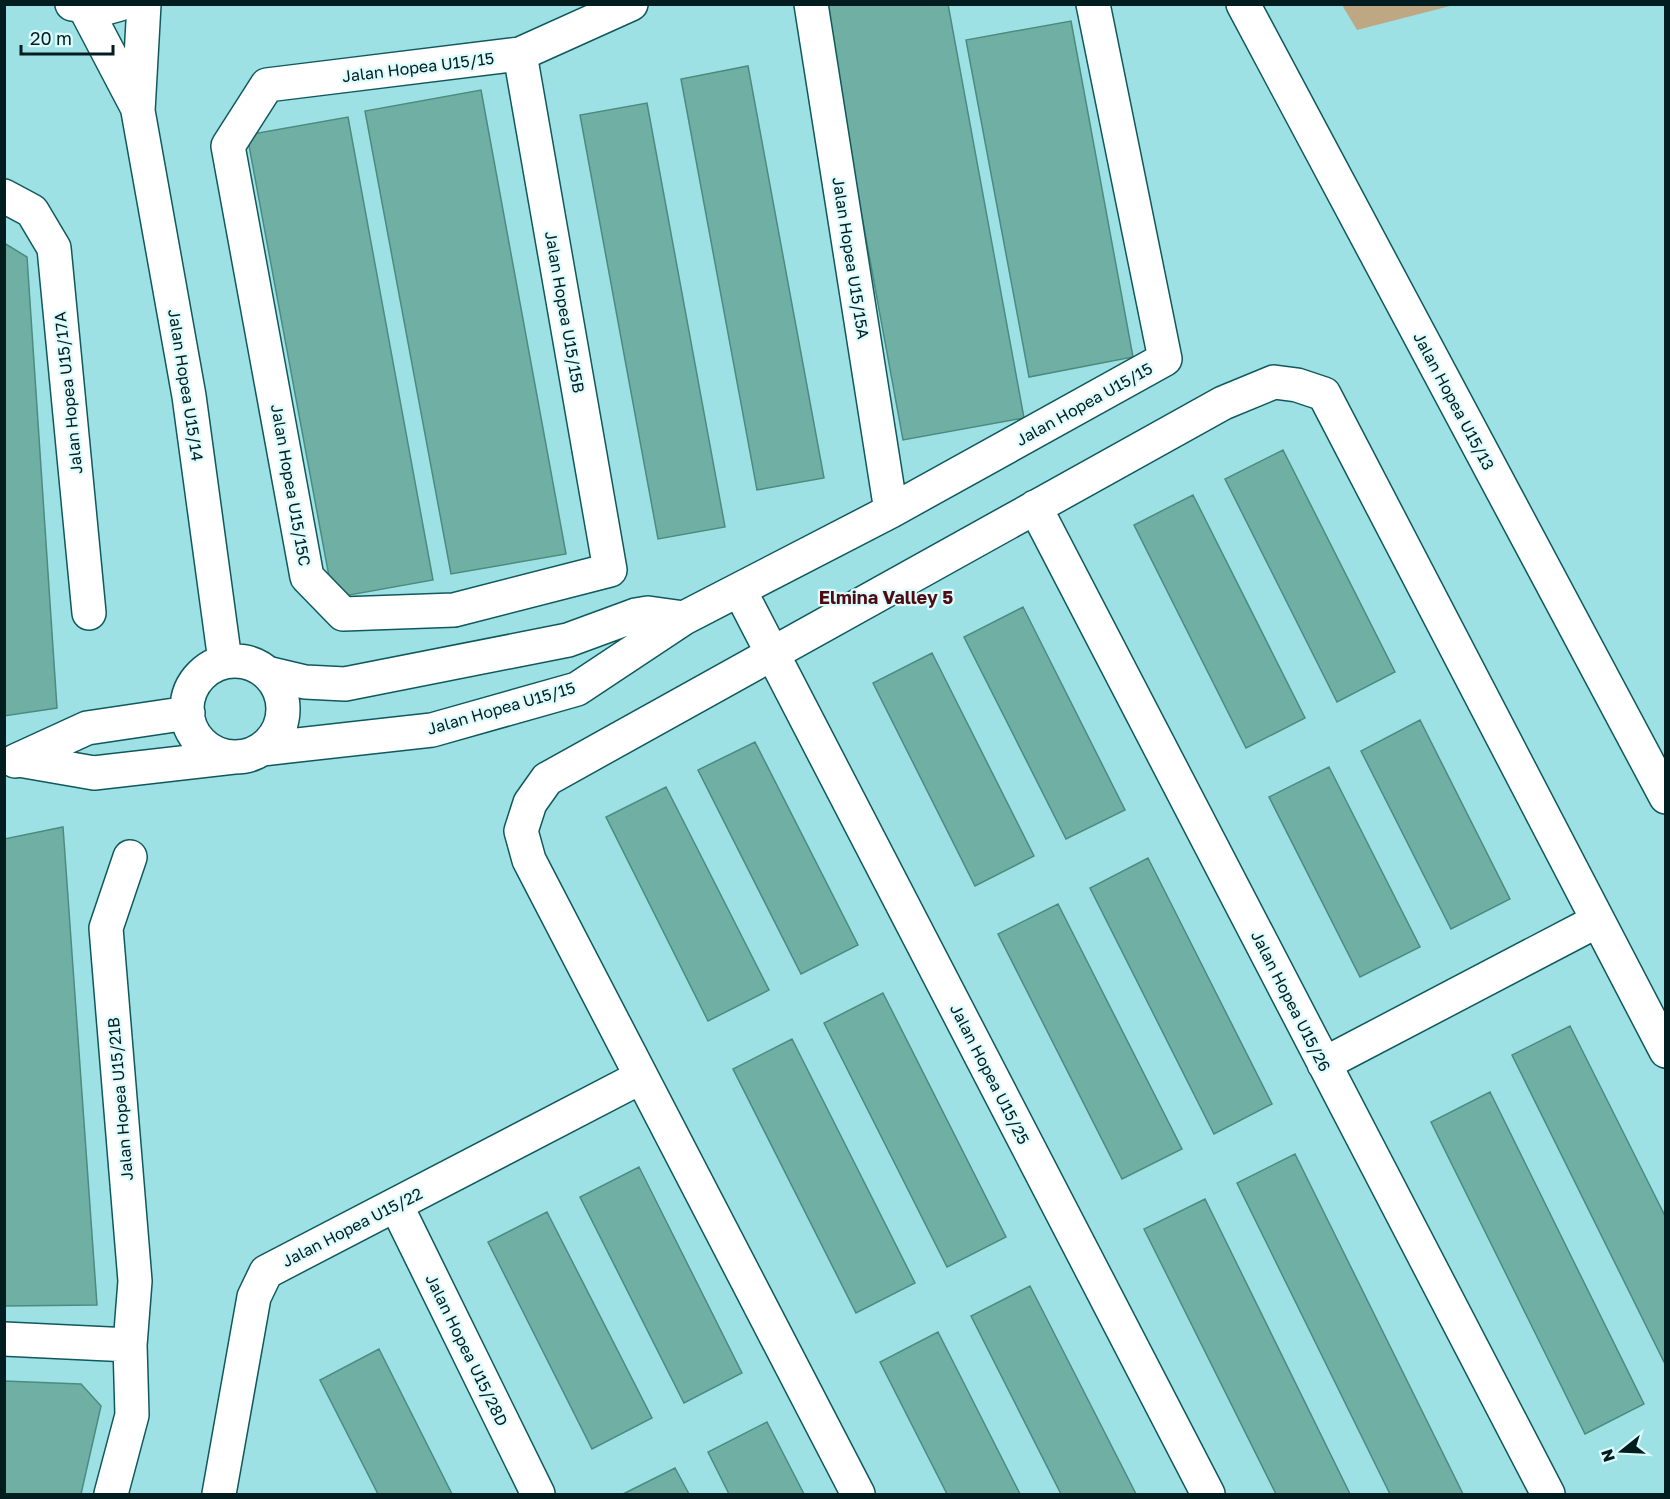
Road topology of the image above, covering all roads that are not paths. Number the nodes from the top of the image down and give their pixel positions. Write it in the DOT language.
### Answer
graph roads {
  1 [pos="120,4"];
  2 [pos="144,4"];
  3 [pos="631,4"];
  4 [pos="811,4"];
  5 [pos="1093,4"];
  6 [pos="1242,4"];
  7 [pos="79,6"];
  8 [pos="520,54"];
  9 [pos="138,111"];
  10 [pos="228,146"];
  11 [pos="4,196"];
  12 [pos="1035,507"];
  13 [pos="891,511"];
  14 [pos="610,570"];
  15 [pos="740,591"];
  16 [pos="89,613"];
  17 [pos="684,618"];
  18 [pos="772,654"];
  19 [pos="225,661"];
  20 [pos="267,673"];
  21 [pos="188,713"];
  22 [pos="248,753"];
  23 [pos="12,761"];
  24 [pos="1665,797"];
  25 [pos="130,857"];
  26 [pos="1597,921"];
  27 [pos="1665,1051"];
  28 [pos="1324,1064"];
  29 [pos="641,1077"];
  30 [pos="396,1204"];
  31 [pos="4,1339"];
  32 [pos="130,1345"];
  33 [pos="111,1494"];
  34 [pos="219,1494"];
  35 [pos="538,1494"];
  36 [pos="858,1494"];
  37 [pos="1208,1494"];
  38 [pos="1548,1494"];
  1 -- 7 [label="street"];
  2 -- 9 [label="street"];
  3 -- 8 [label="street, Jalan Hopea U15/15"];
  4 -- 13 [label="street, Jalan Hopea U15/15A"];
  5 -- 13 [label="street, Jalan Hopea U15/15"];
  6 -- 24 [label="street, Jalan Hopea U15/13"];
  7 -- 9 [label="street"];
  8 -- 10 [label="street, Jalan Hopea U15/15"];
  8 -- 14 [label="street, Jalan Hopea U15/15B"];
  9 -- 19 [label="street, Jalan Hopea U15/14"];
  10 -- 14 [label="street, Jalan Hopea U15/15C"];
  11 -- 16 [label="street, Jalan Hopea U15/17A"];
  12 -- 18 [label="street"];
  12 -- 26 [label="street"];
  12 -- 28 [label="street, Jalan Hopea U15/26"];
  13 -- 15 [label="street, Jalan Hopea U15/15"];
  15 -- 17 [label="street, Jalan Hopea U15/15"];
  15 -- 18 [label="street, Jalan Hopea U15/25"];
  17 -- 20 [label="street"];
  17 -- 22 [label="street, Jalan Hopea U15/15"];
  18 -- 29 [label="street"];
  18 -- 37 [label="street, Jalan Hopea U15/25"];
  19 -- 20 [label="street"];
  19 -- 21 [label="street"];
  20 -- 22 [label="street"];
  21 -- 22 [label="street"];
  21 -- 23 [label="street"];
  22 -- 23 [label="street, Jalan Hopea U15/15"];
  25 -- 32 [label="street, Jalan Hopea U15/21B"];
  26 -- 27 [label="street"];
  26 -- 28 [label="street"];
  28 -- 38 [label="street, Jalan Hopea U15/26"];
  29 -- 30 [label="street, Jalan Hopea U15/22"];
  29 -- 36 [label="street"];
  30 -- 34 [label="street, Jalan Hopea U15/22"];
  30 -- 35 [label="street, Jalan Hopea U15/28D"];
  31 -- 32 [label="street"];
  32 -- 33 [label="street, Jalan Hopea U15/21B"];
}
